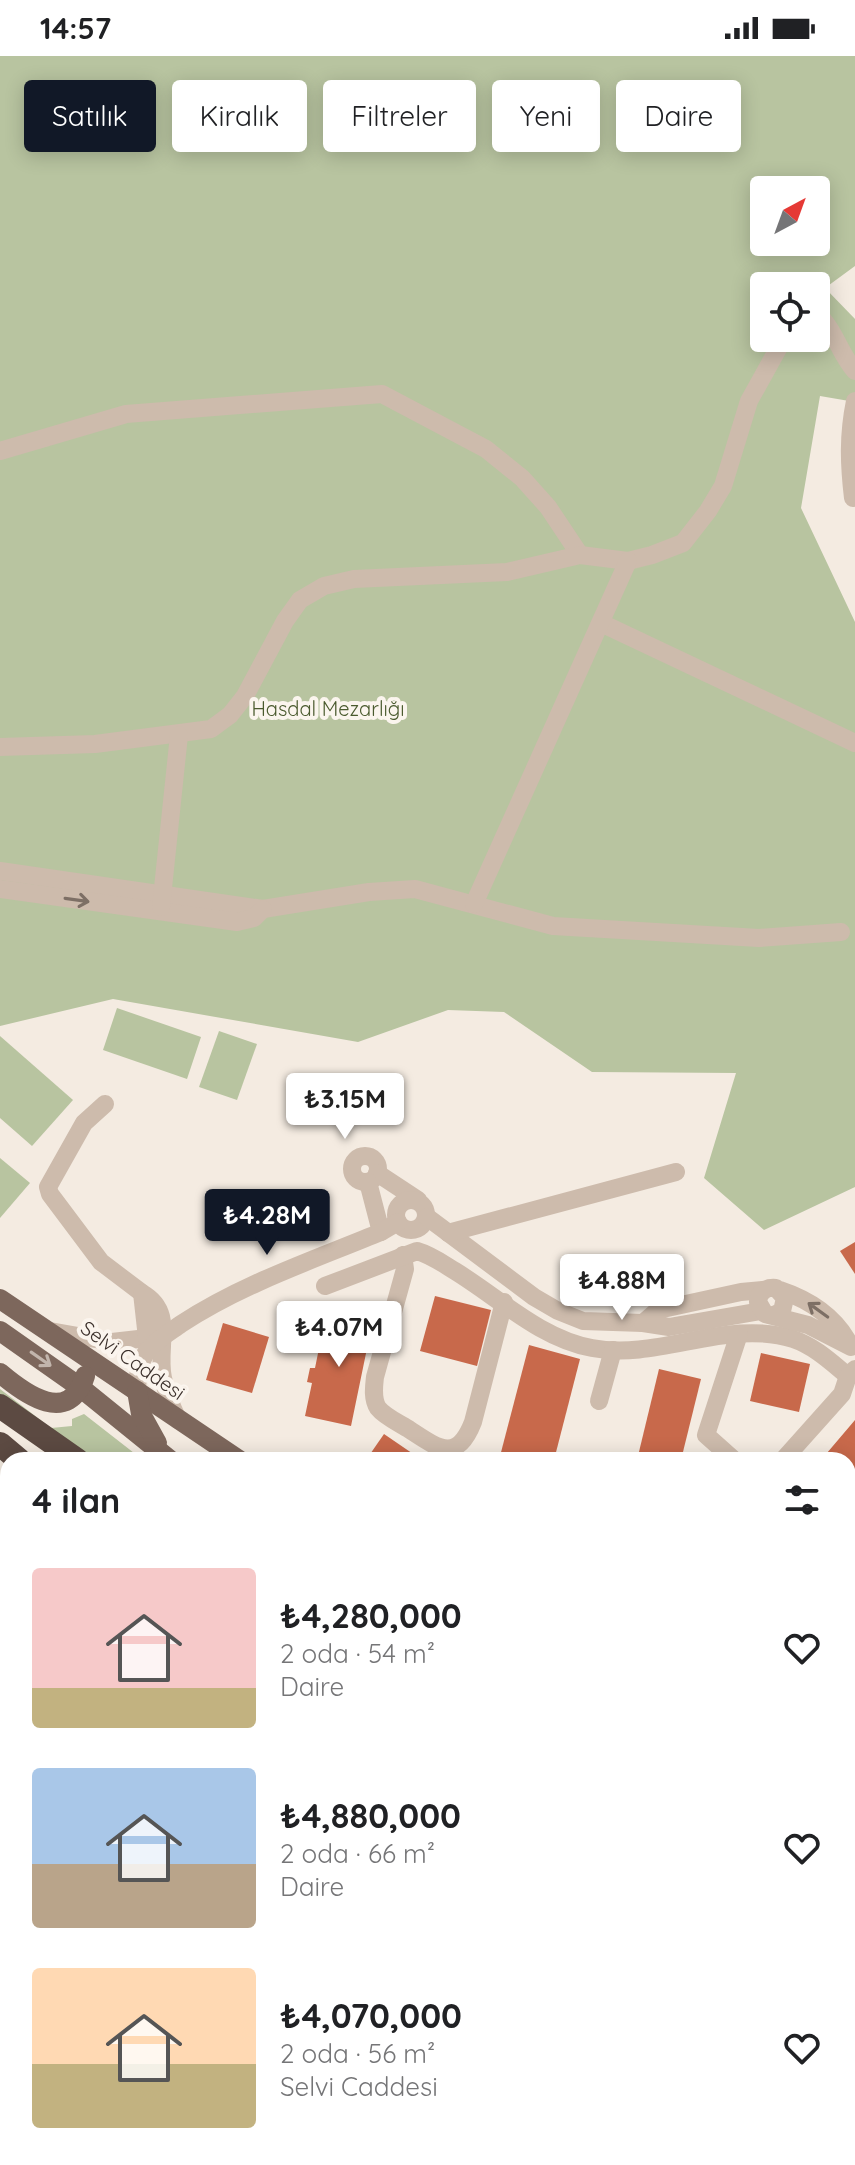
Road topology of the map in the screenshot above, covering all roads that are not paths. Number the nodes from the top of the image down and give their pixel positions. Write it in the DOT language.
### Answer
graph roads {
  1 [pos="830,329"];
  2 [pos="776,352"];
  3 [pos="855,371"];
  4 [pos="855,401"];
  5 [pos="0,451"];
  6 [pos="853,498"];
  7 [pos="580,555"];
  8 [pos="628,561"];
  9 [pos="601,623"];
  10 [pos="179,735"];
  11 [pos="855,743"];
  12 [pos="0,747"];
  13 [pos="0,871"];
  14 [pos="0,889"];
  15 [pos="161,903"];
  16 [pos="474,904"];
  17 [pos="841,932"];
  18 [pos="105,1104"];
  19 [pos="676,1172"];
  20 [pos="418,1200"];
  21 [pos="427,1217"];
  22 [pos="398,1222"];
  23 [pos="381,1232"];
  24 [pos="448,1233"];
  25 [pos="403,1255"];
  26 [pos="325,1286"];
  27 [pos="772,1290"];
  28 [pos="0,1299"];
  29 [pos="504,1302"];
  30 [pos="768,1313"];
  31 [pos="643,1323"];
  32 [pos="0,1331"];
  33 [pos="50,1331"];
  34 [pos="739,1334"];
  35 [pos="155,1337"];
  36 [pos="853,1349"];
  37 [pos="613,1350"];
  38 [pos="83,1353"];
  39 [pos="0,1373"];
  40 [pos="852,1373"];
  41 [pos="81,1388"];
  42 [pos="137,1391"];
  43 [pos="599,1401"];
  44 [pos="0,1406"];
  45 [pos="178,1420"];
  46 [pos="66,1452"];
  47 [pos="160,1452"];
  48 [pos="164,1452"];
  49 [pos="227,1452"];
  50 [pos="725,1452"];
  51 [pos="790,1452"];
  1 -- 3 [label="street"];
  2 -- 8 [label="street"];
  4 -- 6 [label="street"];
  5 -- 7 [label="street"];
  7 -- 8 [label="street"];
  7 -- 10 [label="street"];
  8 -- 9 [label="street"];
  9 -- 11 [label="street"];
  9 -- 16 [label="street"];
  10 -- 12 [label="street"];
  10 -- 15 [label="street"];
  13 -- 15 [label="street"];
  14 -- 15 [label="street, one-way"];
  15 -- 16 [label="street"];
  16 -- 17 [label="street"];
  18 -- 35 [label="street"];
  19 -- 24 [label="street"];
  20 -- 21 [label="street"];
  20 -- 22 [label="street"];
  20 -- 23 [label="street"];
  21 -- 22 [label="street"];
  21 -- 24 [label="street"];
  22 -- 23 [label="street"];
  23 -- 35 [label="street"];
  24 -- 31 [label="street"];
  25 -- 26 [label="street"];
  25 -- 29 [label="street"];
  25 -- 29 [label="street"];
  27 -- 30 [label="street"];
  27 -- 30 [label="street"];
  27 -- 31 [label="street"];
  36 -- 27 [label="street, one-way"];
  28 -- 33 [label="main road, Selvi Caddesi"];
  29 -- 37 [label="street"];
  30 -- 31 [label="street"];
  30 -- 36 [label="street"];
  32 -- 41 [label="main road, one-way"];
  33 -- 35 [label="street"];
  33 -- 38 [label="main road, Selvi Caddesi"];
  34 -- 37 [label="street"];
  34 -- 40 [label="street"];
  34 -- 50 [label="street"];
  35 -- 42 [label="street"];
  35 -- 45 [label="street"];
  37 -- 43 [label="street"];
  38 -- 41 [label="main road"];
  38 -- 42 [label="main road, Selvi Caddesi"];
  39 -- 41 [label="main road"];
  40 -- 51 [label="street"];
  41 -- 47 [label="main road"];
  42 -- 45 [label="main road, Selvi Caddesi"];
  42 -- 48 [label="main road"];
  44 -- 46 [label="highway"];
  45 -- 49 [label="main road, Selvi Caddesi"];
}
